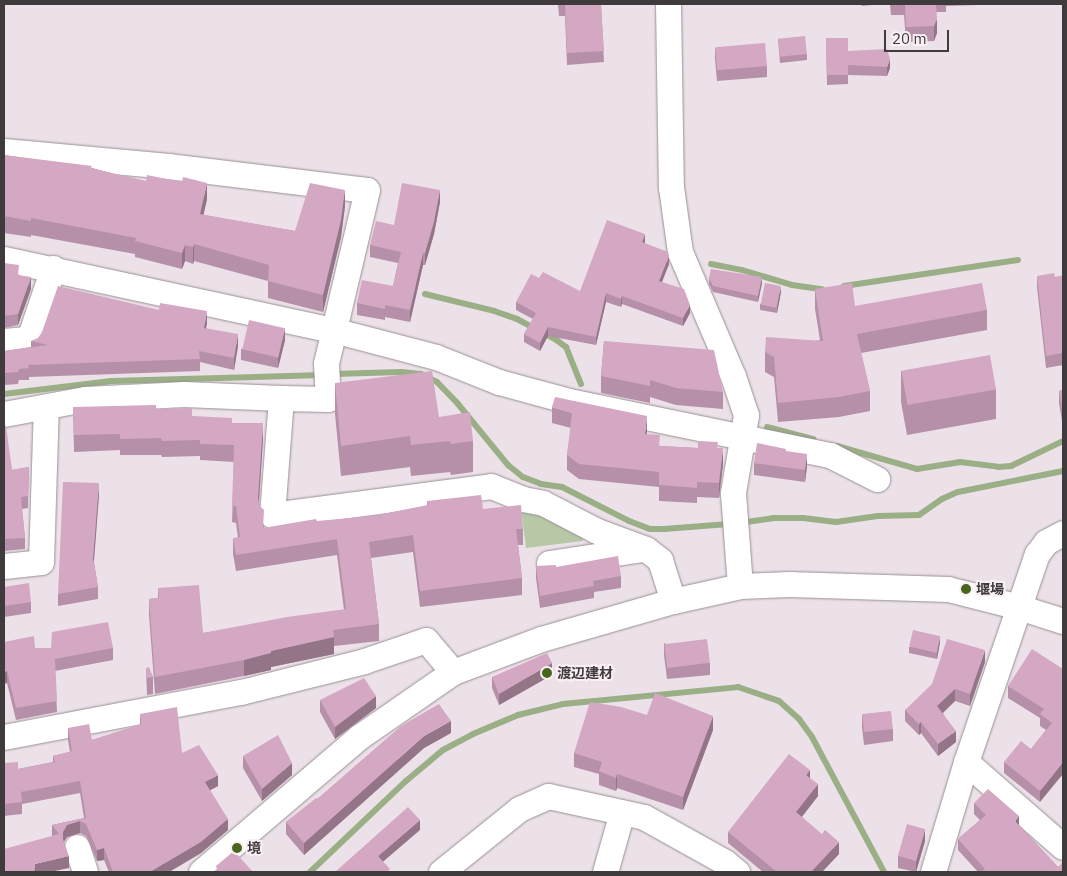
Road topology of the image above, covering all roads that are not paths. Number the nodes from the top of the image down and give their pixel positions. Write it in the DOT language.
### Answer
graph roads {
  1 [pos="668,4"];
  2 [pos="4,150"];
  3 [pos="4,259"];
  4 [pos="53,268"];
  5 [pos="333,330"];
  6 [pos="4,341"];
  7 [pos="280,398"];
  8 [pos="46,407"];
  9 [pos="4,414"];
  10 [pos="743,437"];
  11 [pos="877,479"];
  12 [pos="1063,534"];
  13 [pos="646,549"];
  14 [pos="549,563"];
  15 [pos="4,566"];
  16 [pos="740,586"];
  17 [pos="673,601"];
  18 [pos="1019,607"];
  19 [pos="1063,621"];
  20 [pos="453,672"];
  21 [pos="4,737"];
  22 [pos="966,762"];
  23 [pos="622,812"];
  24 [pos="77,847"];
  25 [pos="1063,847"];
  26 [pos="727,869"];
  27 [pos="935,871"];
  28 [pos="85,872"];
  29 [pos="201,872"];
  30 [pos="441,872"];
  31 [pos="605,872"];
  1 -- 10 [label="street"];
  2 -- 5 [label="street"];
  3 -- 4 [label="street"];
  4 -- 5 [label="street"];
  4 -- 6 [label="street"];
  5 -- 7 [label="street"];
  5 -- 10 [label="street"];
  7 -- 8 [label="street"];
  7 -- 13 [label="street"];
  8 -- 9 [label="street"];
  8 -- 15 [label="street"];
  10 -- 11 [label="street"];
  10 -- 16 [label="street"];
  12 -- 18 [label="street"];
  13 -- 14 [label="street"];
  13 -- 17 [label="street"];
  16 -- 17 [label="street"];
  16 -- 18 [label="street"];
  17 -- 20 [label="street"];
  18 -- 19 [label="street"];
  18 -- 22 [label="street"];
  20 -- 21 [label="street"];
  20 -- 29 [label="street"];
  22 -- 25 [label="street"];
  22 -- 27 [label="street"];
  23 -- 26 [label="street"];
  23 -- 30 [label="street"];
  23 -- 31 [label="street"];
  24 -- 28 [label="street"];
}
